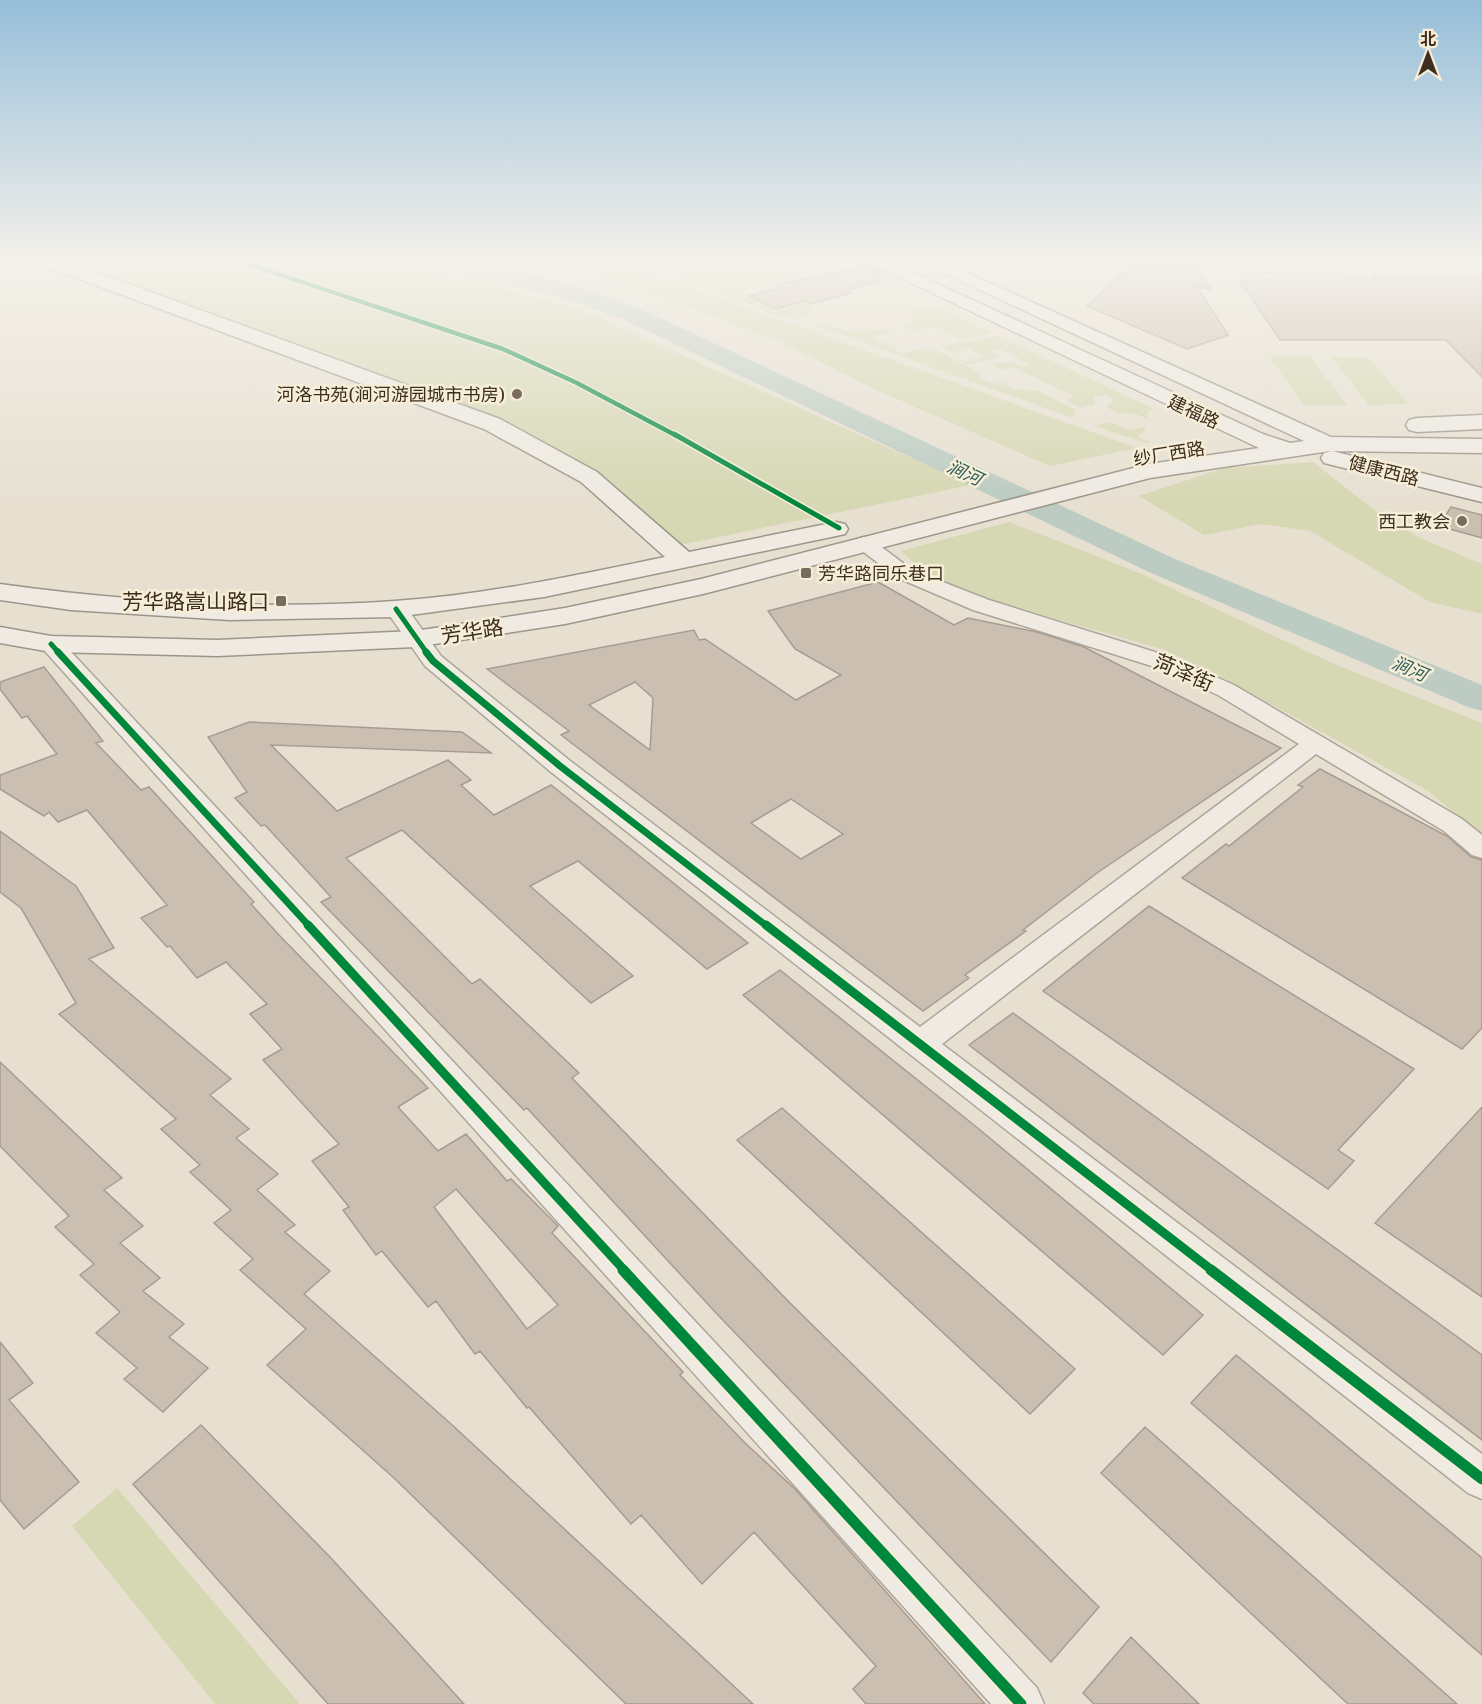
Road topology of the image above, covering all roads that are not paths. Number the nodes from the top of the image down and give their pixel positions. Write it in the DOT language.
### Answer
graph roads {
  1 [pos="267,342"];
  2 [pos="1046,342"];
  3 [pos="1101,342"];
  4 [pos="1482,422"];
  5 [pos="1303,434"];
  6 [pos="1482,437"];
  7 [pos="1255,439"];
  8 [pos="1330,444"];
  9 [pos="1482,446"];
  10 [pos="1285,450"];
  11 [pos="1141,465"];
  12 [pos="1482,485"];
  13 [pos="1482,495"];
  14 [pos="869,535"];
  15 [pos="685,561"];
  16 [pos="0,592"];
  17 [pos="396,609"];
  18 [pos="0,635"];
  19 [pos="415,639"];
  20 [pos="51,644"];
  21 [pos="1317,742"];
  22 [pos="1482,849"];
  23 [pos="920,1044"];
  24 [pos="1482,1479"];
  25 [pos="1021,1704"];
  1 -- 15 [label="main road"];
  2 -- 7 [label="main road, 建福路"];
  3 -- 5 [label="main road, 建福路"];
  4 -- 5 [label="main road, 纱厂西路"];
  5 -- 7 [label="main road, 纱厂西路"];
  5 -- 8 [label="main road, 建福路"];
  6 -- 8 [label="main road"];
  7 -- 10 [label="main road, 建福路"];
  7 -- 11 [label="main road, 纱厂西路"];
  8 -- 9 [label="main road, 纱厂西路"];
  8 -- 10 [label="main road, 纱厂西路"];
  8 -- 12 [label="main road, 健康西路"];
  10 -- 11 [label="main road, 纱厂西路"];
  10 -- 13 [label="main road, 健康西路"];
  11 -- 14 [label="main road, 纱厂西路"];
  14 -- 15 [label="main road, 芳华路"];
  14 -- 19 [label="main road, 芳华路"];
  14 -- 21 [label="street, 菏泽街"];
  15 -- 17 [label="main road, 芳华路"];
  16 -- 17 [label="main road, 芳华路"];
  17 -- 19 [label="street"];
  18 -- 20 [label="main road, 芳华路"];
  19 -- 20 [label="main road, 芳华路"];
  19 -- 23 [label="street"];
  20 -- 25 [label="street"];
  21 -- 22 [label="street, 菏泽街"];
  21 -- 23 [label="street"];
  23 -- 24 [label="street"];
}
